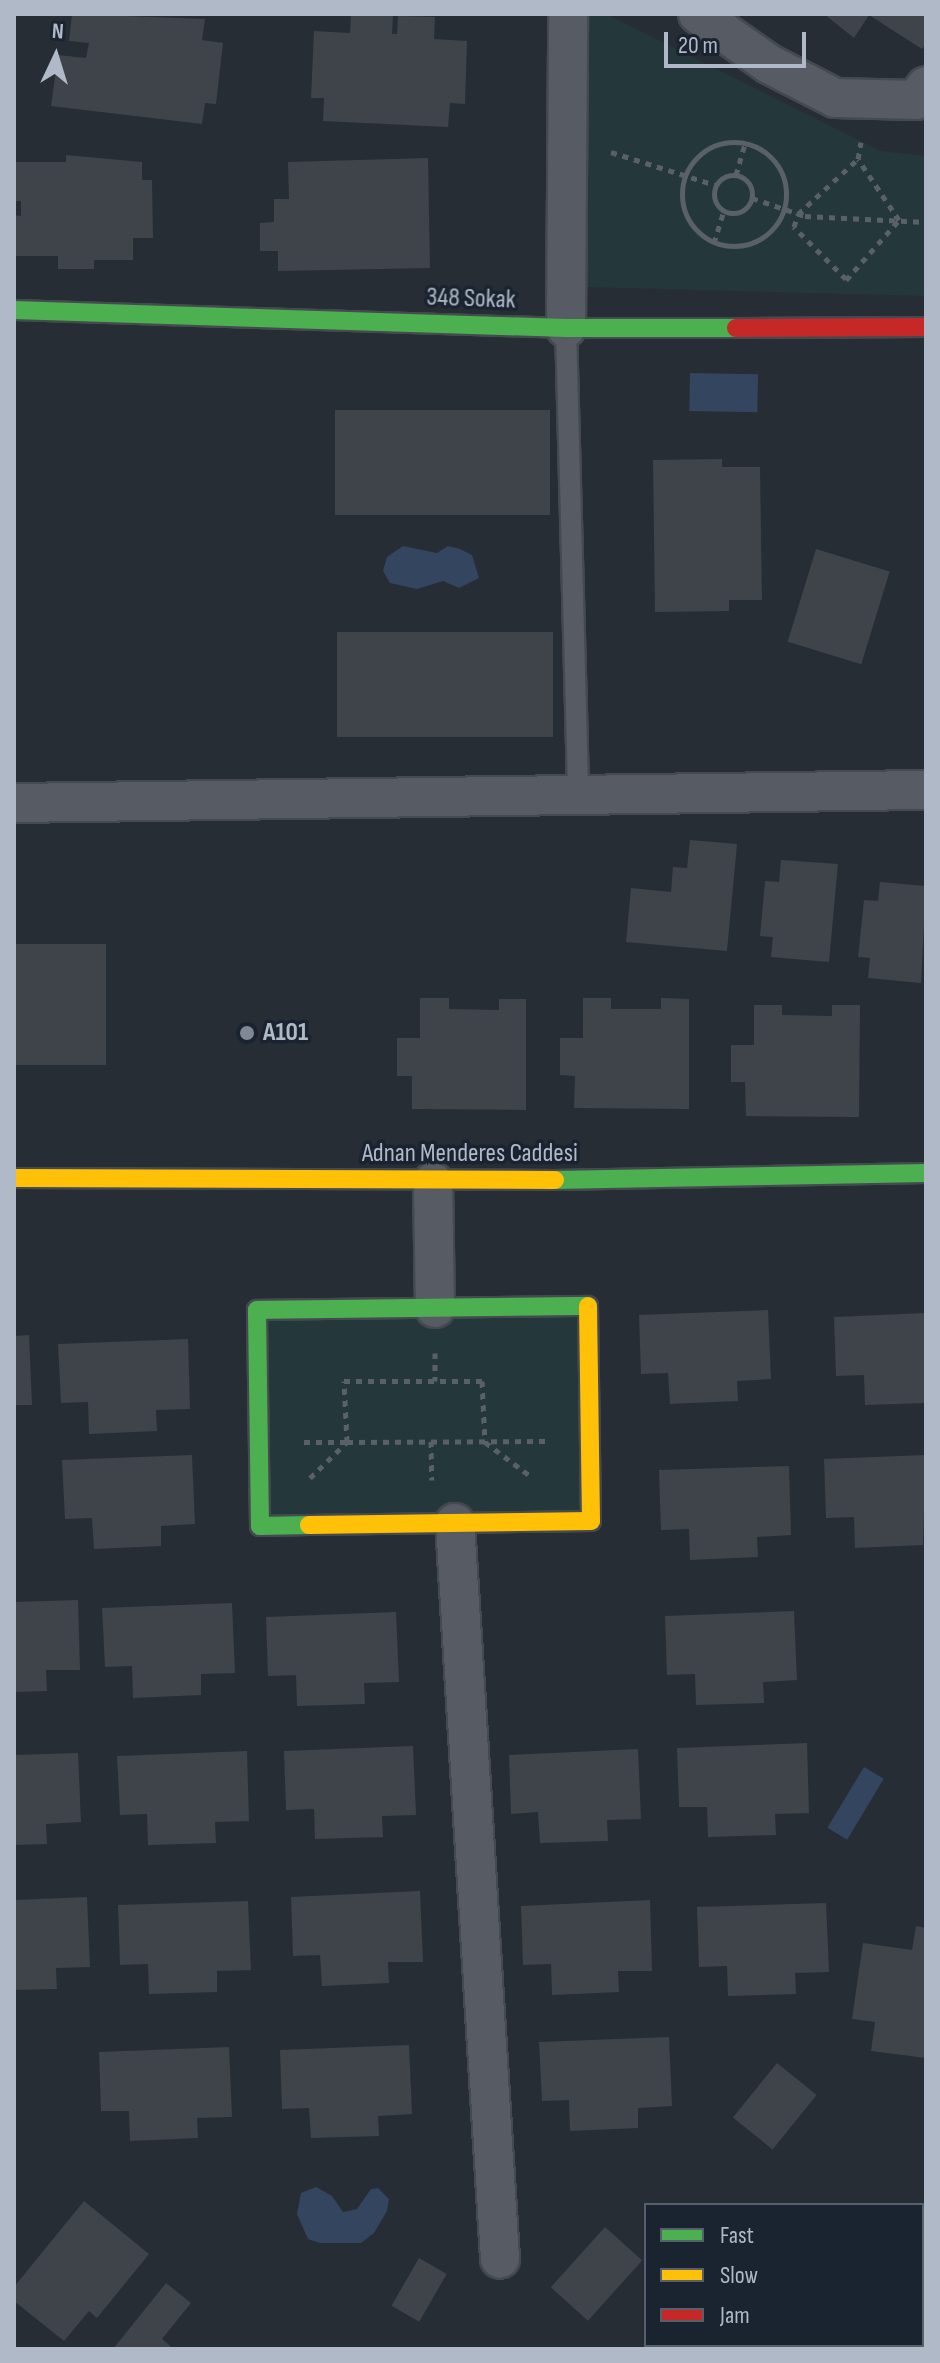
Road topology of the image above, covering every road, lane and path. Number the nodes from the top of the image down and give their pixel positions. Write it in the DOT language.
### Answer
graph roads {
  1 [pos="568,14"];
  2 [pos="698,14"];
  3 [pos="926,86"];
  4 [pos="853,98"];
  5 [pos="745,143"];
  6 [pos="567,144"];
  7 [pos="858,159"];
  8 [pos="686,172"];
  9 [pos="736,175"];
  10 [pos="715,185"];
  11 [pos="752,198"];
  12 [pos="724,211"];
  13 [pos="784,211"];
  14 [pos="798,214"];
  15 [pos="899,220"];
  16 [pos="926,222"];
  17 [pos="714,243"];
  18 [pos="846,280"];
  19 [pos="14,310"];
  20 [pos="854,327"];
  21 [pos="926,327"];
  22 [pos="566,328"];
  23 [pos="926,790"];
  24 [pos="578,794"];
  25 [pos="14,803"];
  26 [pos="926,1173"];
  27 [pos="14,1178"];
  28 [pos="433,1182"];
  29 [pos="435,1308"];
  30 [pos="590,1441"];
  31 [pos="347,1442"];
  32 [pos="485,1442"];
  33 [pos="455,1523"];
  34 [pos="260,1526"];
  35 [pos="500,2259"];
  1 -- 6 [label="street"];
  2 -- 4 [label="street"];
  3 -- 4 [label="street"];
  4 -- 7 [label="path"];
  5 -- 8 [label="path"];
  5 -- 9 [label="path"];
  5 -- 13 [label="path"];
  6 -- 8 [label="path"];
  6 -- 22 [label="street"];
  7 -- 14 [label="path"];
  7 -- 15 [label="path"];
  8 -- 10 [label="path"];
  8 -- 17 [label="path"];
  9 -- 10 [label="path"];
  9 -- 11 [label="path"];
  10 -- 12 [label="path"];
  11 -- 12 [label="path"];
  11 -- 13 [label="path"];
  12 -- 17 [label="path"];
  13 -- 14 [label="path"];
  13 -- 17 [label="path"];
  14 -- 15 [label="path"];
  14 -- 18 [label="path"];
  15 -- 16 [label="path"];
  15 -- 18 [label="path"];
  18 -- 20 [label="path"];
  19 -- 22 [label="street, 348 Sokak"];
  20 -- 21 [label="street, 348 Sokak"];
  20 -- 22 [label="street, 348 Sokak"];
  22 -- 24 [label="lane"];
  23 -- 24 [label="street"];
  24 -- 25 [label="street"];
  26 -- 28 [label="street, Adnan Menderes Caddesi"];
  27 -- 28 [label="street, Adnan Menderes Caddesi"];
  28 -- 29 [label="street"];
  29 -- 30 [label="street"];
  29 -- 34 [label="street"];
  30 -- 32 [label="path"];
  30 -- 33 [label="street"];
  31 -- 32 [label="path"];
  31 -- 32 [label="path"];
  31 -- 34 [label="path"];
  33 -- 34 [label="street"];
  33 -- 35 [label="street"];
}
